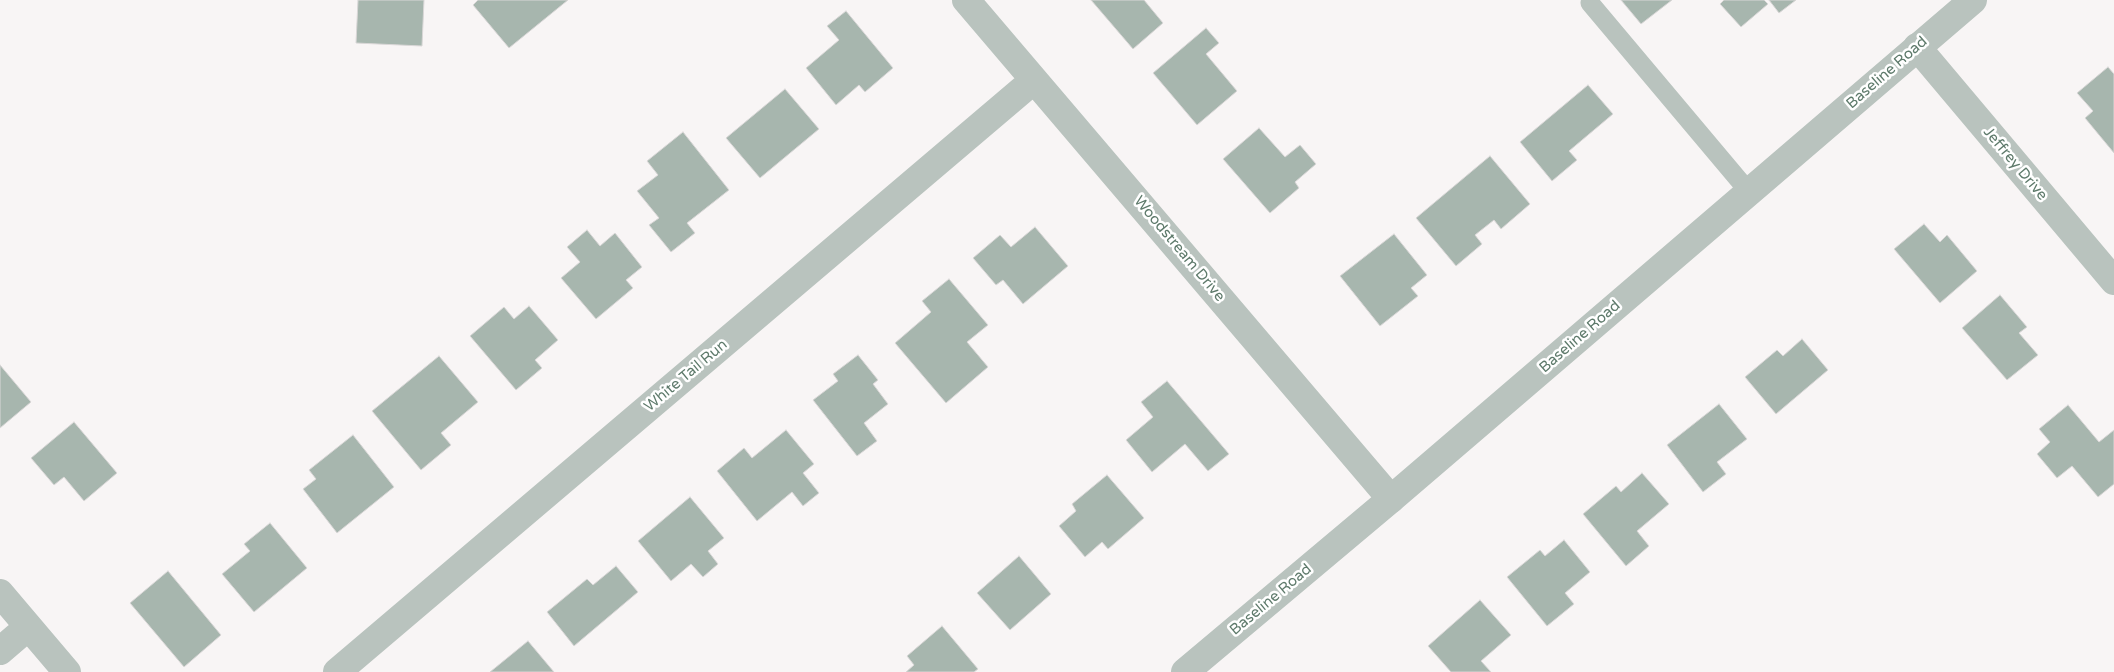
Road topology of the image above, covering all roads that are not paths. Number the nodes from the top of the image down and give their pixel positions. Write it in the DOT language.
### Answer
graph roads {
  1 [pos="966,0"];
  2 [pos="1973,0"];
  3 [pos="1590,3"];
  4 [pos="1917,47"];
  5 [pos="1034,80"];
  6 [pos="1749,192"];
  7 [pos="2114,281"];
  8 [pos="1391,499"];
  9 [pos="0,593"];
  10 [pos="28,626"];
  11 [pos="0,651"];
  12 [pos="67,672"];
  13 [pos="337,672"];
  14 [pos="1185,672"];
  1 -- 5 [label="street, Woodstream Drive"];
  2 -- 4 [label="street, Baseline Road"];
  3 -- 6 [label="lane"];
  4 -- 6 [label="street, Baseline Road"];
  4 -- 7 [label="street, Jeffrey Drive"];
  5 -- 8 [label="street, Woodstream Drive"];
  5 -- 13 [label="street, White Tail Run"];
  6 -- 8 [label="street, Baseline Road"];
  8 -- 14 [label="street, Baseline Road"];
  9 -- 10 [label="street"];
  10 -- 11 [label="street"];
  10 -- 12 [label="street"];
}
